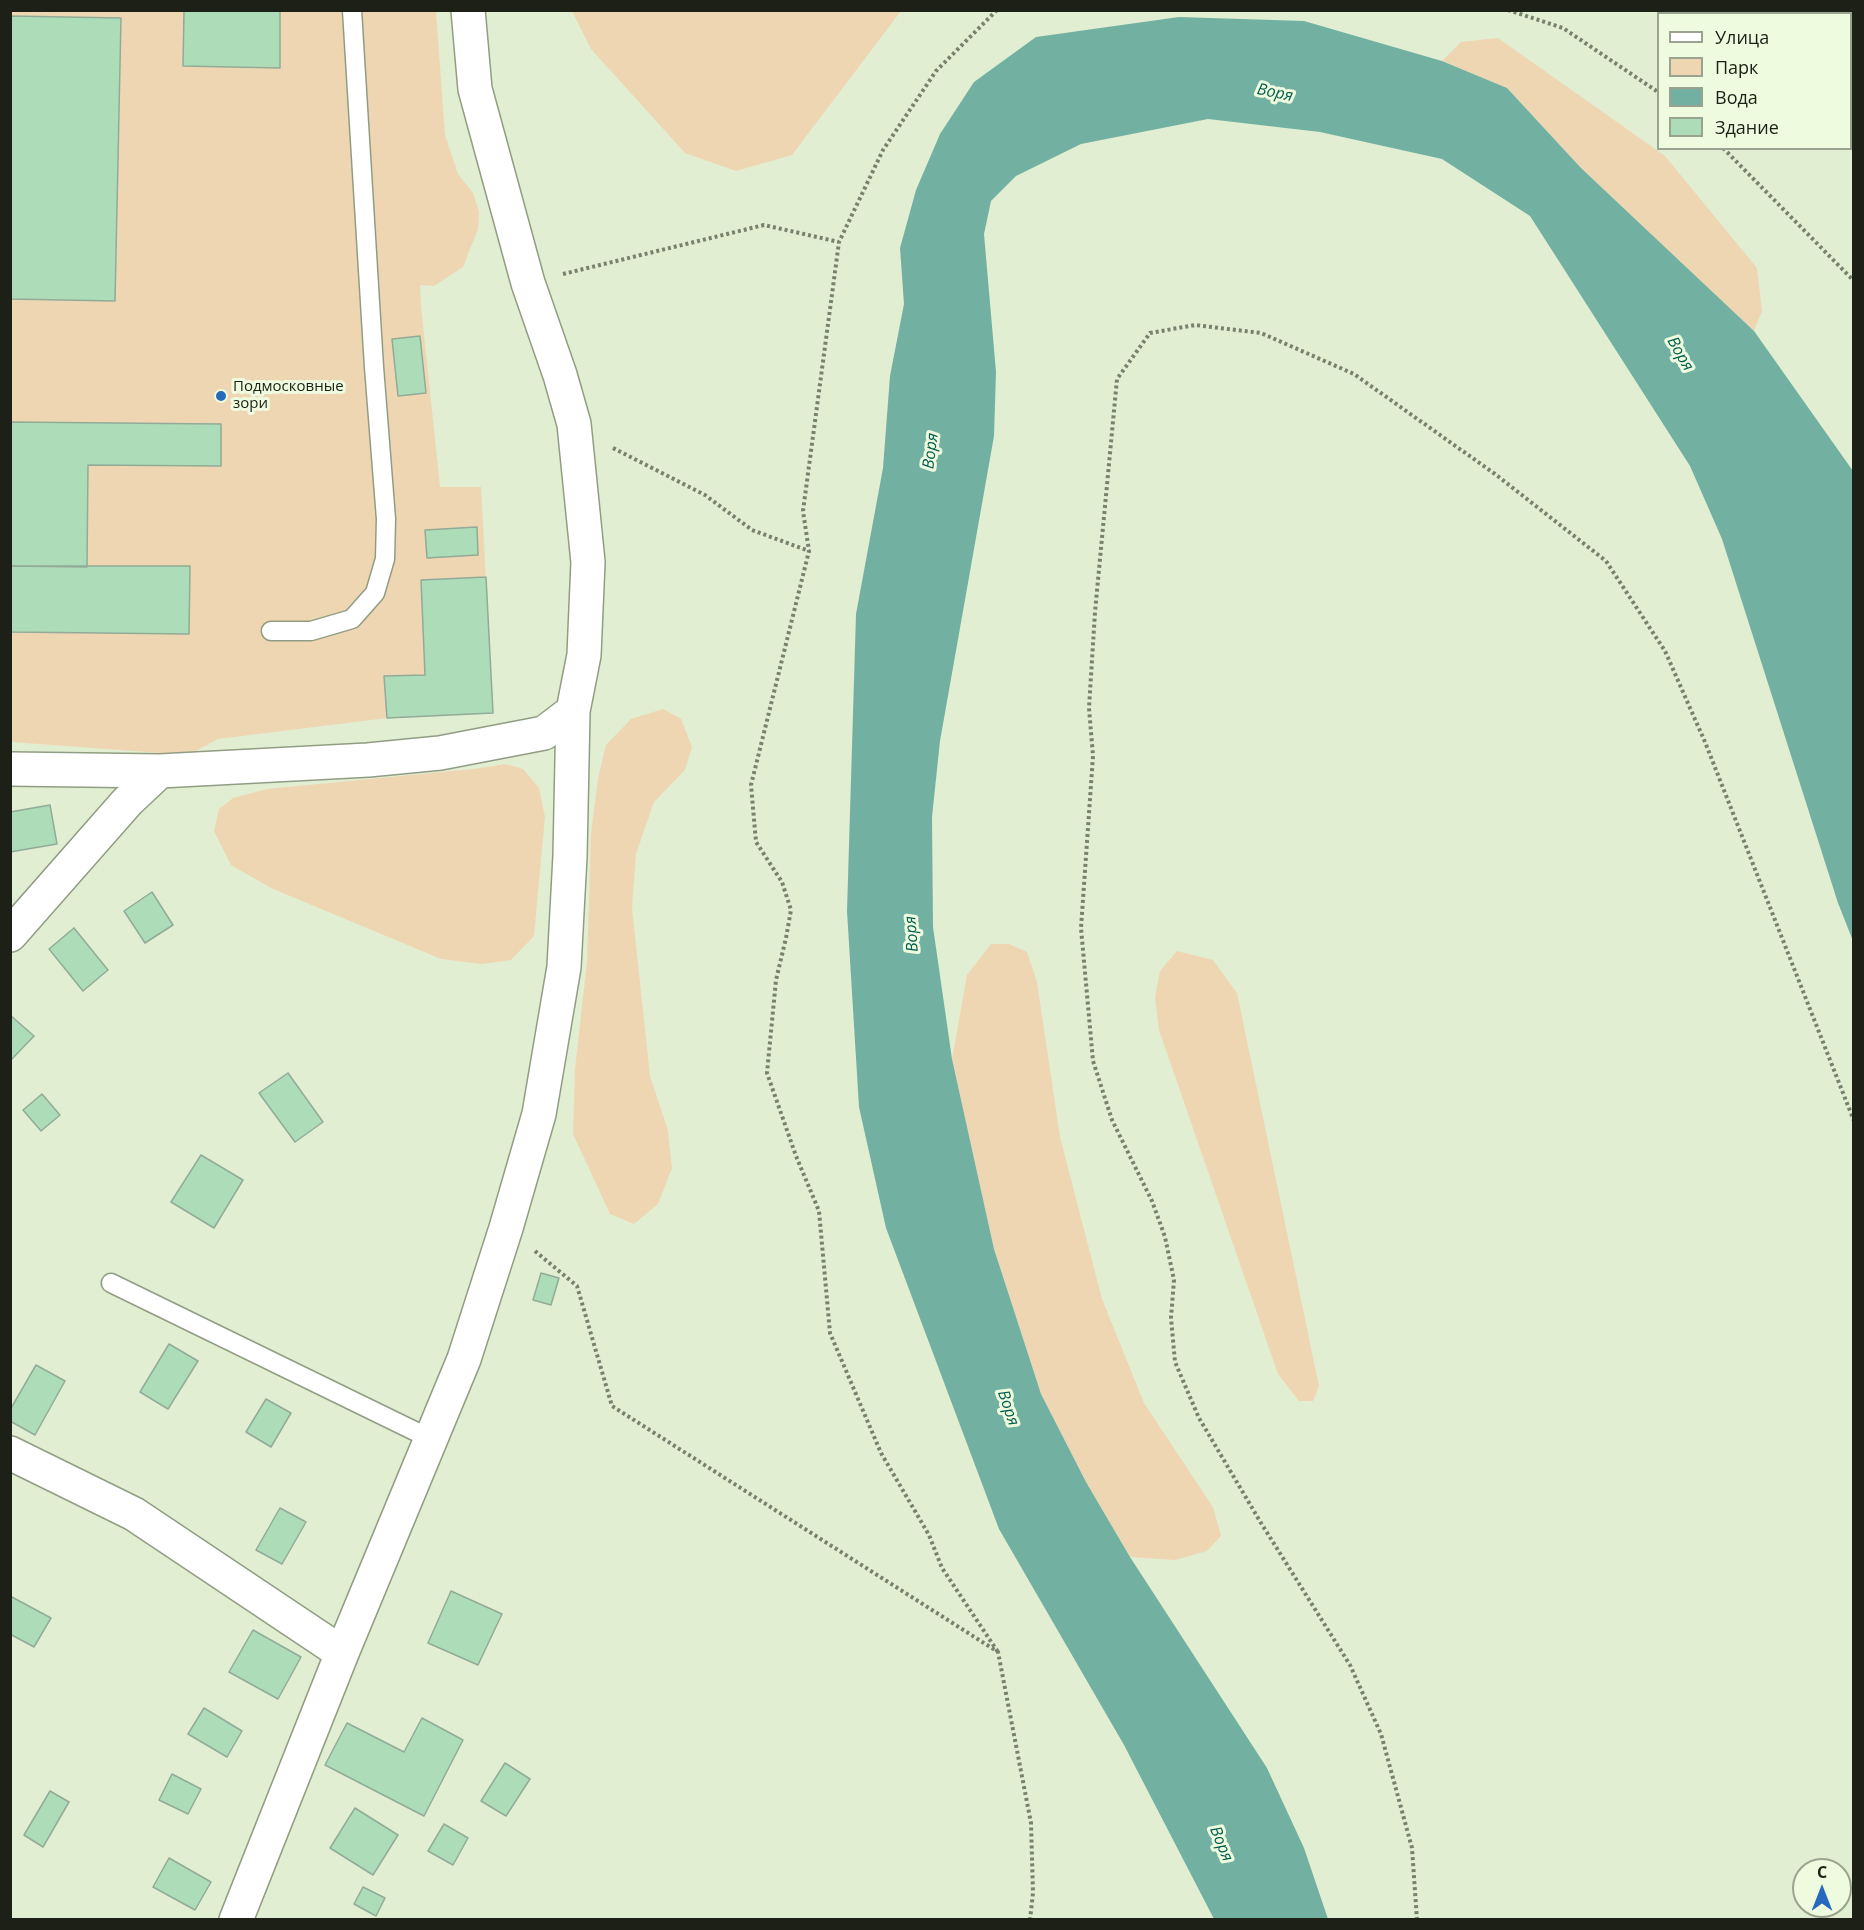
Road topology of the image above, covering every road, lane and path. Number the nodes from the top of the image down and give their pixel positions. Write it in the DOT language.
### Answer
graph roads {
  1 [pos="352,10"];
  2 [pos="468,10"];
  3 [pos="996,10"];
  4 [pos="1508,10"];
  5 [pos="1657,91"];
  6 [pos="1725,150"];
  7 [pos="839,242"];
  8 [pos="1854,281"];
  9 [pos="528,283"];
  10 [pos="574,424"];
  11 [pos="809,551"];
  12 [pos="271,632"];
  13 [pos="573,711"];
  14 [pos="10,768"];
  15 [pos="160,771"];
  16 [pos="10,935"];
  17 [pos="1854,1121"];
  18 [pos="506,1228"];
  19 [pos="111,1283"];
  20 [pos="431,1439"];
  21 [pos="10,1454"];
  22 [pos="998,1652"];
  23 [pos="342,1653"];
  24 [pos="236,1920"];
  25 [pos="1030,1920"];
  26 [pos="1417,1920"];
  1 -- 12 [label="lane"];
  2 -- 9 [label="street"];
  3 -- 7 [label="path"];
  4 -- 5 [label="path"];
  6 -- 8 [label="path"];
  7 -- 9 [label="path"];
  7 -- 11 [label="path"];
  9 -- 10 [label="street"];
  10 -- 11 [label="path"];
  10 -- 13 [label="street"];
  11 -- 22 [label="path"];
  13 -- 15 [label="street"];
  13 -- 18 [label="street"];
  14 -- 15 [label="street"];
  15 -- 16 [label="street"];
  17 -- 26 [label="path"];
  18 -- 20 [label="street"];
  18 -- 22 [label="path"];
  19 -- 20 [label="lane"];
  20 -- 23 [label="street"];
  21 -- 23 [label="street"];
  22 -- 25 [label="path"];
  23 -- 24 [label="street"];
}
